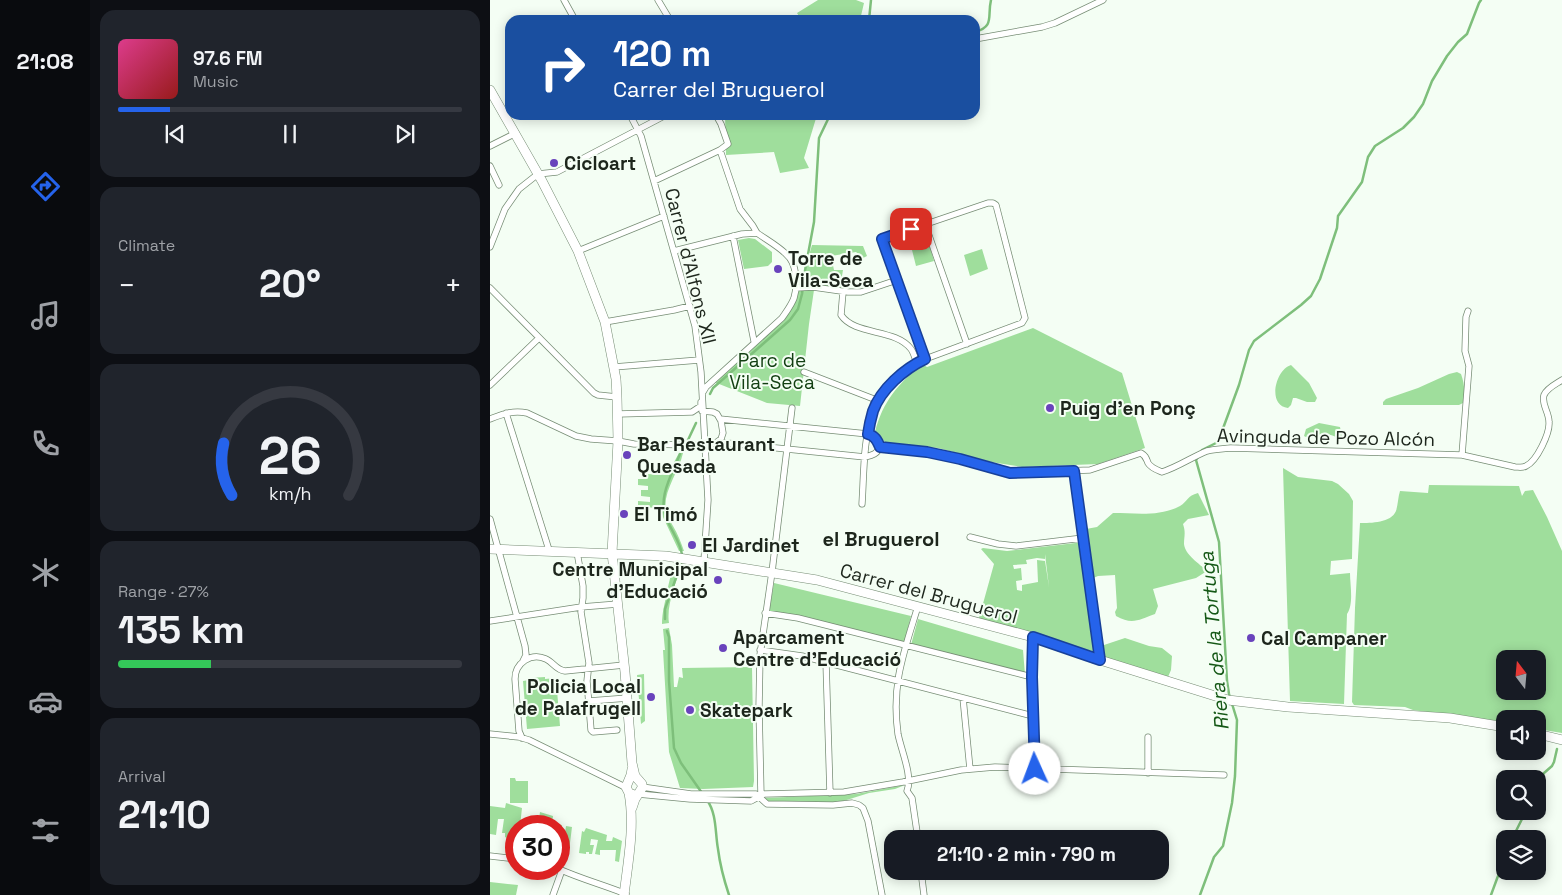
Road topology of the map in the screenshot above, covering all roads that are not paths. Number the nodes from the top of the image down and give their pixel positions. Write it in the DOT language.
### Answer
graph roads {
  1 [pos="564,0"];
  2 [pos="658,0"];
  3 [pos="1103,0"];
  4 [pos="572,15"];
  5 [pos="667,15"];
  6 [pos="980,38"];
  7 [pos="490,92"];
  8 [pos="505,116"];
  9 [pos="508,120"];
  10 [pos="633,120"];
  11 [pos="657,120"];
  12 [pos="719,120"];
  13 [pos="638,130"];
  14 [pos="516,133"];
  15 [pos="490,146"];
  16 [pos="720,150"];
  17 [pos="490,166"];
  18 [pos="538,174"];
  19 [pos="654,181"];
  20 [pos="499,185"];
  21 [pos="664,216"];
  22 [pos="925,224"];
  23 [pos="757,233"];
  24 [pos="733,236"];
  25 [pos="490,247"];
  26 [pos="578,250"];
  27 [pos="674,251"];
  28 [pos="897,280"];
  29 [pos="490,288"];
  30 [pos="796,288"];
  31 [pos="843,292"];
  32 [pos="690,306"];
  33 [pos="1468,311"];
  34 [pos="605,322"];
  35 [pos="539,338"];
  36 [pos="754,341"];
  37 [pos="967,344"];
  38 [pos="925,359"];
  39 [pos="699,360"];
  40 [pos="917,363"];
  41 [pos="614,367"];
  42 [pos="804,372"];
  43 [pos="1562,380"];
  44 [pos="490,385"];
  45 [pos="702,396"];
  46 [pos="617,397"];
  47 [pos="878,400"];
  48 [pos="792,408"];
  49 [pos="692,412"];
  50 [pos="703,412"];
  51 [pos="506,413"];
  52 [pos="618,414"];
  53 [pos="490,418"];
  54 [pos="720,419"];
  55 [pos="790,426"];
  56 [pos="868,434"];
  57 [pos="618,441"];
  58 [pos="717,442"];
  59 [pos="706,445"];
  60 [pos="880,447"];
  61 [pos="787,449"];
  62 [pos="1462,455"];
  63 [pos="866,458"];
  64 [pos="1074,471"];
  65 [pos="862,504"];
  66 [pos="490,519"];
  67 [pos="970,537"];
  68 [pos="1083,538"];
  69 [pos="494,549"];
  70 [pos="549,550"];
  71 [pos="577,552"];
  72 [pos="612,553"];
  73 [pos="704,561"];
  74 [pos="772,572"];
  75 [pos="618,604"];
  76 [pos="918,606"];
  77 [pos="581,607"];
  78 [pos="765,613"];
  79 [pos="517,616"];
  80 [pos="490,621"];
  81 [pos="1033,637"];
  82 [pos="525,646"];
  83 [pos="906,646"];
  84 [pos="760,650"];
  85 [pos="535,657"];
  86 [pos="1100,660"];
  87 [pos="523,662"];
  88 [pos="826,662"];
  89 [pos="624,665"];
  90 [pos="588,669"];
  91 [pos="1032,677"];
  92 [pos="897,681"];
  93 [pos="628,698"];
  94 [pos="963,698"];
  95 [pos="589,701"];
  96 [pos="1033,716"];
  97 [pos="1496,725"];
  98 [pos="617,730"];
  99 [pos="490,734"];
  100 [pos="1546,736"];
  101 [pos="1148,737"];
  102 [pos="522,738"];
  103 [pos="1562,740"];
  104 [pos="970,769"];
  105 [pos="1035,769"];
  106 [pos="1148,773"];
  107 [pos="1224,775"];
  108 [pos="909,783"];
  109 [pos="635,789"];
  110 [pos="830,793"];
  111 [pos="758,795"];
  112 [pos="917,830"];
  113 [pos="490,856"];
  114 [pos="505,858"];
  115 [pos="570,874"];
  116 [pos="557,880"];
  117 [pos="922,880"];
  118 [pos="625,894"];
  119 [pos="553,895"];
  120 [pos="882,895"];
  121 [pos="924,895"];
  1 -- 4 [label="street"];
  2 -- 5 [label="street"];
  3 -- 6 [label="street"];
  7 -- 8 [label="street"];
  9 -- 14 [label="street"];
  10 -- 13 [label="street, Carrer d'Alfons XII"];
  11 -- 13 [label="street"];
  12 -- 16 [label="street"];
  13 -- 18 [label="street"];
  13 -- 19 [label="street, Carrer d'Alfons XII"];
  14 -- 15 [label="street"];
  14 -- 18 [label="street"];
  16 -- 19 [label="street"];
  16 -- 23 [label="street"];
  17 -- 20 [label="street"];
  18 -- 25 [label="street"];
  18 -- 26 [label="street"];
  19 -- 21 [label="street, Carrer d'Alfons XII"];
  21 -- 26 [label="street"];
  21 -- 27 [label="street, Carrer d'Alfons XII"];
  22 -- 28 [label="street"];
  22 -- 37 [label="street"];
  22 -- 37 [label="street"];
  23 -- 24 [label="street"];
  23 -- 30 [label="street"];
  24 -- 27 [label="street"];
  24 -- 36 [label="street"];
  26 -- 34 [label="street"];
  27 -- 32 [label="street, Carrer d'Alfons XII"];
  28 -- 31 [label="street"];
  28 -- 38 [label="street"];
  29 -- 35 [label="street"];
  30 -- 31 [label="street"];
  30 -- 36 [label="street"];
  31 -- 40 [label="street"];
  32 -- 34 [label="street"];
  32 -- 39 [label="street, Carrer d'Alfons XII"];
  33 -- 62 [label="street, Avinguda de Pozo Alcón"];
  34 -- 41 [label="street"];
  35 -- 44 [label="street"];
  35 -- 46 [label="street"];
  36 -- 45 [label="street"];
  37 -- 38 [label="street"];
  38 -- 40 [label="street"];
  39 -- 41 [label="street"];
  39 -- 45 [label="street, Carrer d'Alfons XII"];
  40 -- 47 [label="street"];
  41 -- 46 [label="street"];
  42 -- 47 [label="street"];
  43 -- 62 [label="street, Avinguda de Pozo Alcón"];
  45 -- 49 [label="street"];
  45 -- 50 [label="street, Carrer d'Alfons XII"];
  46 -- 52 [label="street"];
  47 -- 56 [label="street"];
  48 -- 55 [label="street"];
  49 -- 50 [label="street"];
  49 -- 52 [label="street"];
  50 -- 54 [label="street"];
  50 -- 59 [label="street, Carrer d'Alfons XII"];
  51 -- 53 [label="street"];
  51 -- 57 [label="street"];
  51 -- 70 [label="street"];
  52 -- 57 [label="street"];
  54 -- 55 [label="street"];
  54 -- 58 [label="street"];
  55 -- 56 [label="street"];
  55 -- 61 [label="street"];
  56 -- 60 [label="street"];
  56 -- 63 [label="street"];
  57 -- 59 [label="street"];
  57 -- 72 [label="street"];
  58 -- 59 [label="street"];
  58 -- 61 [label="street"];
  59 -- 73 [label="street, Carrer d'Alfons XII"];
  60 -- 63 [label="street"];
  60 -- 64 [label="street, Avinguda de Pozo Alcón"];
  61 -- 63 [label="street"];
  61 -- 74 [label="street"];
  62 -- 64 [label="street, Avinguda de Pozo Alcón"];
  63 -- 65 [label="street"];
  64 -- 68 [label="street"];
  66 -- 69 [label="street"];
  67 -- 68 [label="street"];
  68 -- 86 [label="street"];
  69 -- 70 [label="street, Carrer del Bruguerol"];
  69 -- 79 [label="street"];
  70 -- 71 [label="street, Carrer del Bruguerol"];
  71 -- 72 [label="street, Carrer del Bruguerol"];
  71 -- 77 [label="street"];
  72 -- 73 [label="street, Carrer del Bruguerol"];
  72 -- 75 [label="street"];
  73 -- 74 [label="street, Carrer del Bruguerol"];
  74 -- 76 [label="street, Carrer del Bruguerol"];
  74 -- 78 [label="street"];
  75 -- 77 [label="street"];
  75 -- 89 [label="street"];
  76 -- 81 [label="street, Carrer del Bruguerol"];
  76 -- 83 [label="street"];
  77 -- 79 [label="street"];
  77 -- 90 [label="street"];
  78 -- 83 [label="street"];
  78 -- 84 [label="street"];
  79 -- 80 [label="street"];
  79 -- 82 [label="street"];
  81 -- 86 [label="street, Carrer del Bruguerol"];
  81 -- 91 [label="street"];
  82 -- 85 [label="street"];
  82 -- 87 [label="street"];
  83 -- 91 [label="street"];
  83 -- 92 [label="street"];
  84 -- 88 [label="street"];
  84 -- 111 [label="street"];
  85 -- 87 [label="street"];
  85 -- 90 [label="street"];
  86 -- 97 [label="street, Carrer del Bruguerol"];
  87 -- 102 [label="street"];
  88 -- 92 [label="street"];
  88 -- 110 [label="street"];
  89 -- 90 [label="street"];
  89 -- 93 [label="street"];
  90 -- 95 [label="street"];
  91 -- 96 [label="street"];
  92 -- 94 [label="street"];
  92 -- 108 [label="street"];
  93 -- 95 [label="street"];
  93 -- 109 [label="street"];
  94 -- 96 [label="street"];
  94 -- 104 [label="street"];
  95 -- 98 [label="street"];
  96 -- 105 [label="street"];
  99 -- 102 [label="street"];
  100 -- 103 [label="street"];
  101 -- 106 [label="street"];
  102 -- 109 [label="street"];
  104 -- 105 [label="street"];
  104 -- 108 [label="street"];
  105 -- 106 [label="street"];
  106 -- 107 [label="street"];
  108 -- 110 [label="street"];
  108 -- 112 [label="street"];
  109 -- 111 [label="street"];
  109 -- 111 [label="street"];
  109 -- 118 [label="street"];
  110 -- 111 [label="street"];
  111 -- 120 [label="street"];
  113 -- 114 [label="street"];
  115 -- 118 [label="street"];
  116 -- 119 [label="street"];
  117 -- 121 [label="street"];
}
